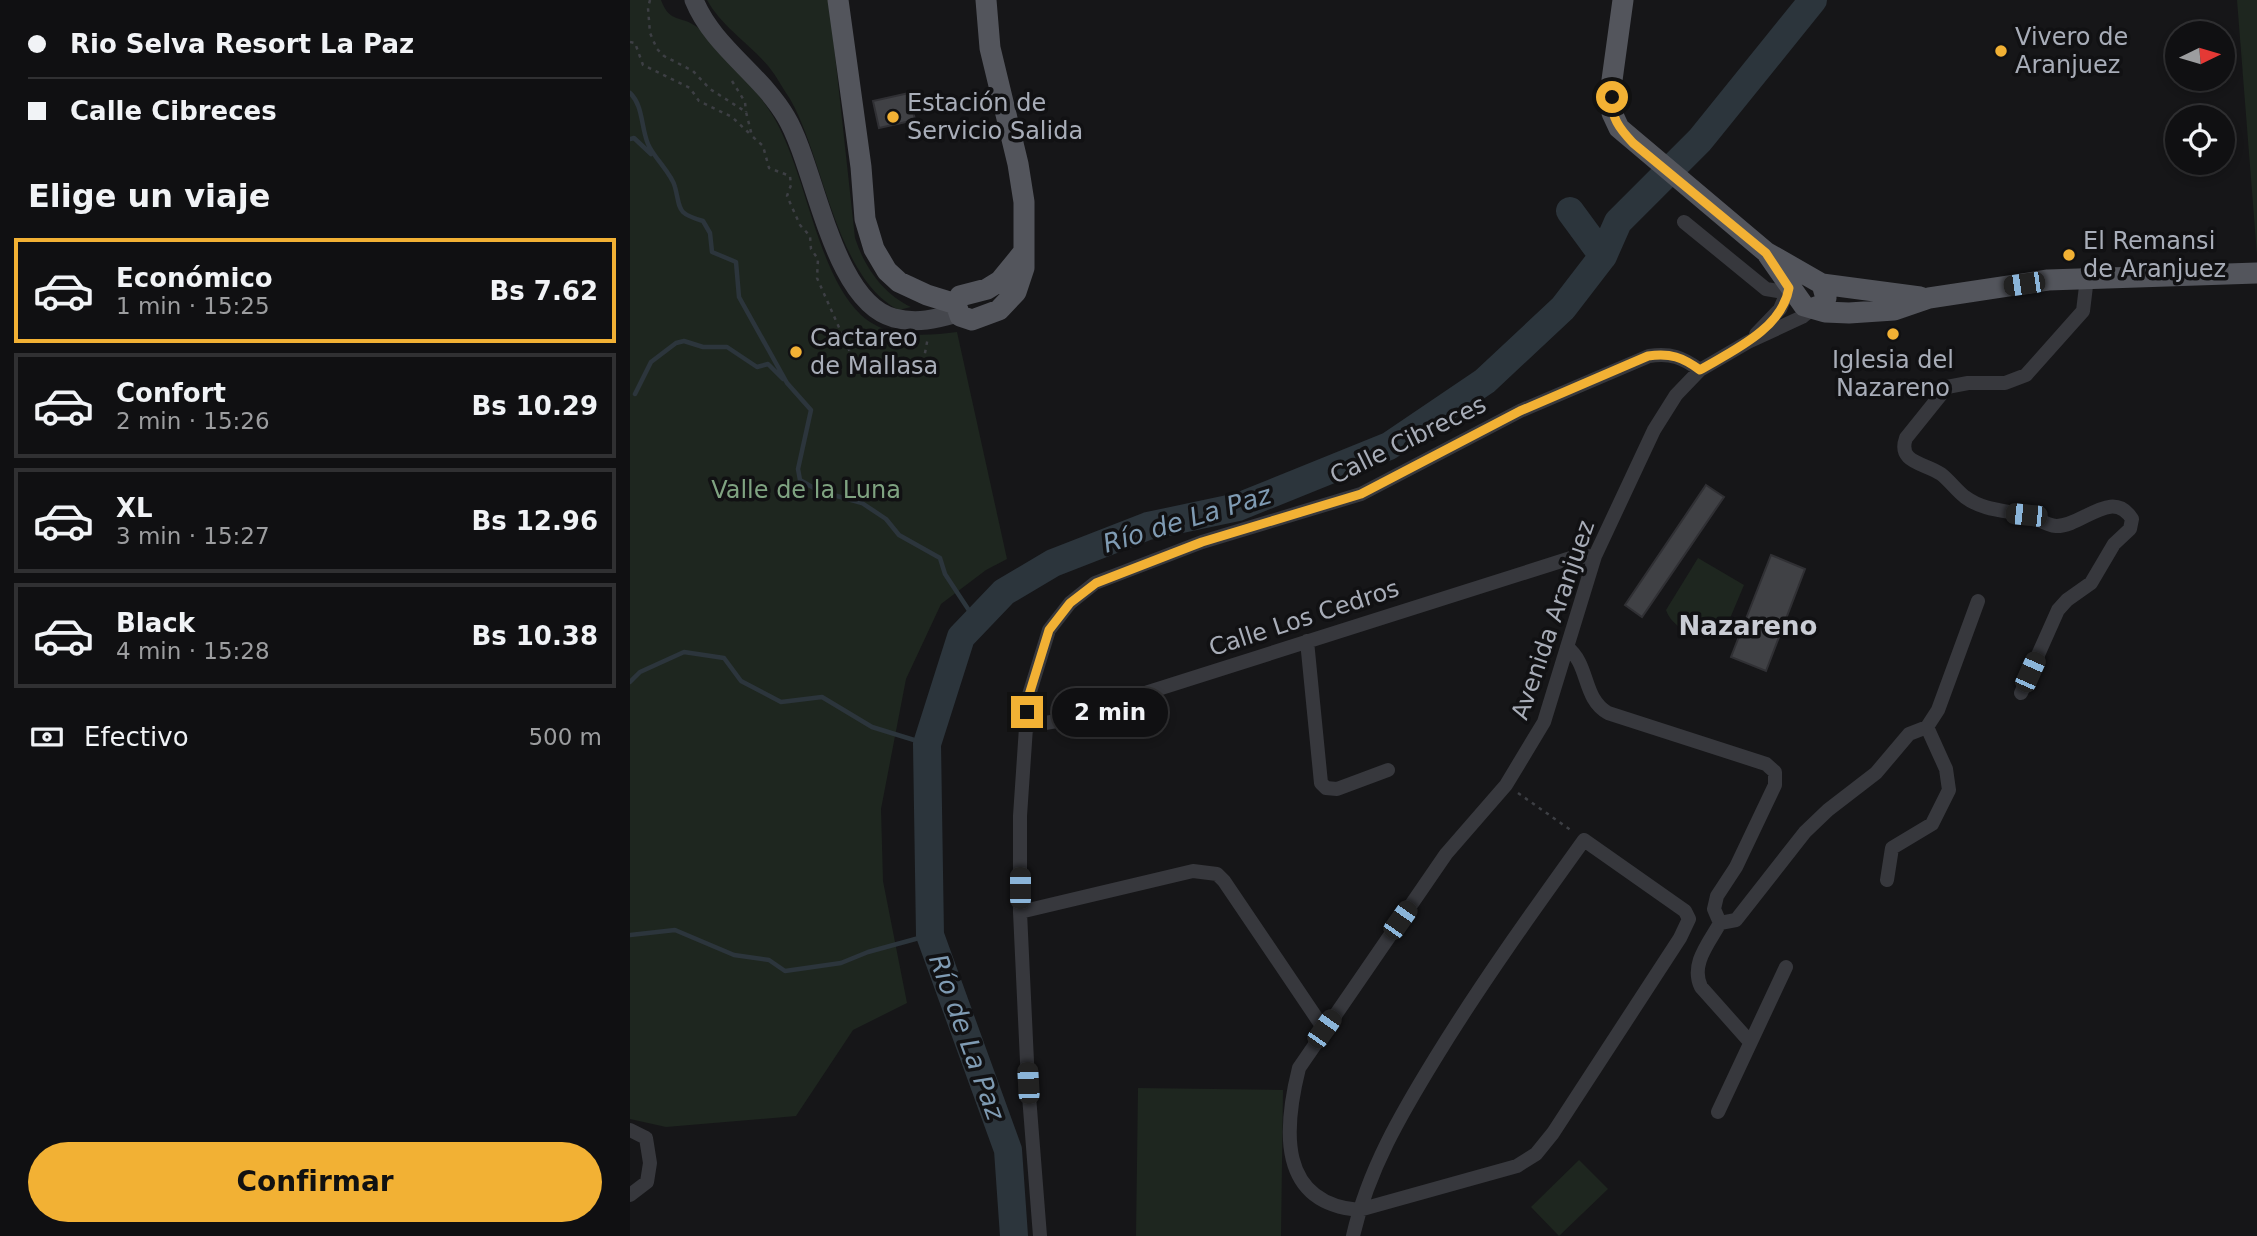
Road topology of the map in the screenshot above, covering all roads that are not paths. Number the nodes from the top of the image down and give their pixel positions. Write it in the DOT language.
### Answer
graph roads {
  1 [pos="694,0"];
  2 [pos="838,0"];
  3 [pos="986,0"];
  4 [pos="1623,0"];
  5 [pos="1684,222"];
  6 [pos="1766,253"];
  7 [pos="2257,273"];
  8 [pos="2087,278"];
  9 [pos="1818,282"];
  10 [pos="1929,298"];
  11 [pos="1801,300"];
  12 [pos="964,307"];
  13 [pos="1748,342"];
  14 [pos="1700,370"];
  15 [pos="1595,556"];
  16 [pos="1978,601"];
  17 [pos="1307,641"];
  18 [pos="1567,647"];
  19 [pos="2021,693"];
  20 [pos="1027,726"];
  21 [pos="1927,727"];
  22 [pos="1388,770"];
  23 [pos="1887,880"];
  24 [pos="1020,912"];
  25 [pos="1720,923"];
  26 [pos="1786,967"];
  27 [pos="1324,1029"];
  28 [pos="1750,1042"];
  29 [pos="1718,1112"];
  30 [pos="630,1130"];
  31 [pos="630,1195"];
  32 [pos="1359,1210"];
  33 [pos="1040,1236"];
  34 [pos="1353,1236"];
  1 -- 12 [label="main road"];
  2 -- 12 [label="main road"];
  3 -- 12 [label="main road"];
  4 -- 6 [label="main road"];
  5 -- 11 [label="street"];
  6 -- 9 [label="main road"];
  6 -- 11 [label="main road"];
  7 -- 8 [label="main road"];
  8 -- 10 [label="main road"];
  8 -- 19 [label="street"];
  9 -- 10 [label="main road"];
  9 -- 11 [label="main road"];
  10 -- 11 [label="main road"];
  11 -- 13 [label="street"];
  11 -- 13 [label="street, Avenida Aranjuez"];
  13 -- 14 [label="street, Avenida Aranjuez"];
  14 -- 15 [label="street, Avenida Aranjuez"];
  14 -- 20 [label="street, Calle Cibreces"];
  15 -- 17 [label="street, Calle Los Cedros"];
  15 -- 18 [label="street, Avenida Aranjuez"];
  16 -- 21 [label="street"];
  17 -- 20 [label="street, Calle Los Cedros"];
  17 -- 22 [label="street"];
  18 -- 25 [label="street"];
  18 -- 27 [label="street, Avenida Aranjuez"];
  20 -- 24 [label="street, Calle Cibreces"];
  21 -- 23 [label="street"];
  21 -- 25 [label="street"];
  24 -- 27 [label="street"];
  24 -- 33 [label="street, Calle Cibreces"];
  25 -- 28 [label="street"];
  26 -- 28 [label="street"];
  27 -- 32 [label="street, Avenida Aranjuez"];
  28 -- 29 [label="street"];
  30 -- 31 [label="street"];
  32 -- 32 [label="street, Avenida Aranjuez"];
  32 -- 34 [label="street"];
}
